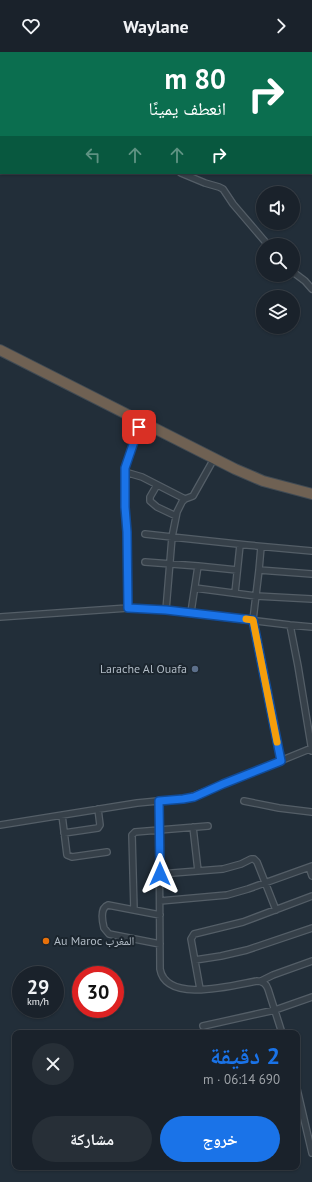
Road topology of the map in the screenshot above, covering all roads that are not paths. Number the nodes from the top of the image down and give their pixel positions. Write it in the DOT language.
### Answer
graph roads {
  1 [pos="184,174"];
  2 [pos="262,238"];
  3 [pos="300,277"];
  4 [pos="312,289"];
  5 [pos="0,350"];
  6 [pos="0,357"];
  7 [pos="139,427"];
  8 [pos="211,464"];
  9 [pos="125,472"];
  10 [pos="157,485"];
  11 [pos="312,494"];
  12 [pos="185,499"];
  13 [pos="312,501"];
  14 [pos="176,516"];
  15 [pos="145,534"];
  16 [pos="172,537"];
  17 [pos="240,545"];
  18 [pos="261,546"];
  19 [pos="312,551"];
  20 [pos="145,562"];
  21 [pos="170,565"];
  22 [pos="198,566"];
  23 [pos="238,570"];
  24 [pos="259,570"];
  25 [pos="312,574"];
  26 [pos="195,588"];
  27 [pos="235,593"];
  28 [pos="256,596"];
  29 [pos="312,599"];
  30 [pos="128,608"];
  31 [pos="166,610"];
  32 [pos="192,612"];
  33 [pos="0,618"];
  34 [pos="253,620"];
  35 [pos="290,625"];
  36 [pos="312,627"];
  37 [pos="312,750"];
  38 [pos="281,761"];
  39 [pos="159,801"];
  40 [pos="244,801"];
  41 [pos="98,809"];
  42 [pos="312,812"];
  43 [pos="62,815"];
  44 [pos="0,825"];
  45 [pos="208,826"];
  46 [pos="194,827"];
  47 [pos="160,830"];
  48 [pos="64,833"];
  49 [pos="107,852"];
  50 [pos="310,867"];
  51 [pos="198,871"];
  52 [pos="160,874"];
  53 [pos="312,876"];
  54 [pos="265,883"];
  55 [pos="312,896"];
  56 [pos="160,901"];
  57 [pos="134,910"];
  58 [pos="276,910"];
  59 [pos="160,916"];
  60 [pos="312,928"];
  61 [pos="160,944"];
  62 [pos="195,960"];
  63 [pos="312,961"];
  64 [pos="261,981"];
  65 [pos="200,989"];
  66 [pos="312,997"];
  67 [pos="274,1010"];
  68 [pos="203,1026"];
  69 [pos="281,1030"];
  70 [pos="300,1102"];
  71 [pos="312,1153"];
  1 -- 2 [label="street"];
  3 -- 4 [label="street"];
  5 -- 11 [label="highway"];
  6 -- 7 [label="highway"];
  7 -- 8 [label="highway"];
  7 -- 9 [label="street"];
  8 -- 12 [label="street"];
  8 -- 13 [label="highway"];
  9 -- 10 [label="street"];
  9 -- 30 [label="street"];
  10 -- 12 [label="street"];
  10 -- 14 [label="street"];
  12 -- 14 [label="street"];
  14 -- 16 [label="street"];
  15 -- 16 [label="street"];
  16 -- 17 [label="street"];
  16 -- 21 [label="street"];
  17 -- 18 [label="street"];
  17 -- 23 [label="street"];
  18 -- 19 [label="street"];
  18 -- 24 [label="street"];
  20 -- 21 [label="street"];
  21 -- 22 [label="street"];
  21 -- 31 [label="street"];
  22 -- 23 [label="street"];
  22 -- 26 [label="street"];
  23 -- 27 [label="street"];
  24 -- 25 [label="street"];
  24 -- 28 [label="street"];
  26 -- 27 [label="street"];
  26 -- 32 [label="street"];
  27 -- 28 [label="street"];
  28 -- 29 [label="street"];
  28 -- 34 [label="street"];
  30 -- 31 [label="street"];
  30 -- 33 [label="street"];
  31 -- 32 [label="street"];
  32 -- 34 [label="street"];
  34 -- 35 [label="street"];
  34 -- 38 [label="street"];
  35 -- 36 [label="street"];
  35 -- 37 [label="street"];
  37 -- 38 [label="street"];
  38 -- 39 [label="street"];
  39 -- 41 [label="street"];
  39 -- 47 [label="street"];
  40 -- 42 [label="street"];
  41 -- 43 [label="street"];
  41 -- 48 [label="street"];
  43 -- 44 [label="street"];
  43 -- 48 [label="street"];
  45 -- 46 [label="street"];
  46 -- 47 [label="street"];
  46 -- 51 [label="street"];
  47 -- 52 [label="street"];
  47 -- 57 [label="street"];
  48 -- 49 [label="street"];
  50 -- 53 [label="street"];
  50 -- 54 [label="street"];
  51 -- 52 [label="street"];
  51 -- 54 [label="street"];
  52 -- 56 [label="street"];
  54 -- 56 [label="street"];
  54 -- 58 [label="street"];
  55 -- 58 [label="street"];
  56 -- 59 [label="street"];
  57 -- 59 [label="street"];
  57 -- 61 [label="street"];
  58 -- 62 [label="street"];
  59 -- 61 [label="street"];
  60 -- 62 [label="street"];
  61 -- 65 [label="street"];
  62 -- 65 [label="street"];
  63 -- 64 [label="street"];
  64 -- 65 [label="street"];
  64 -- 67 [label="street"];
  66 -- 67 [label="street"];
  67 -- 68 [label="street"];
  67 -- 69 [label="street"];
  70 -- 71 [label="street"];
}
